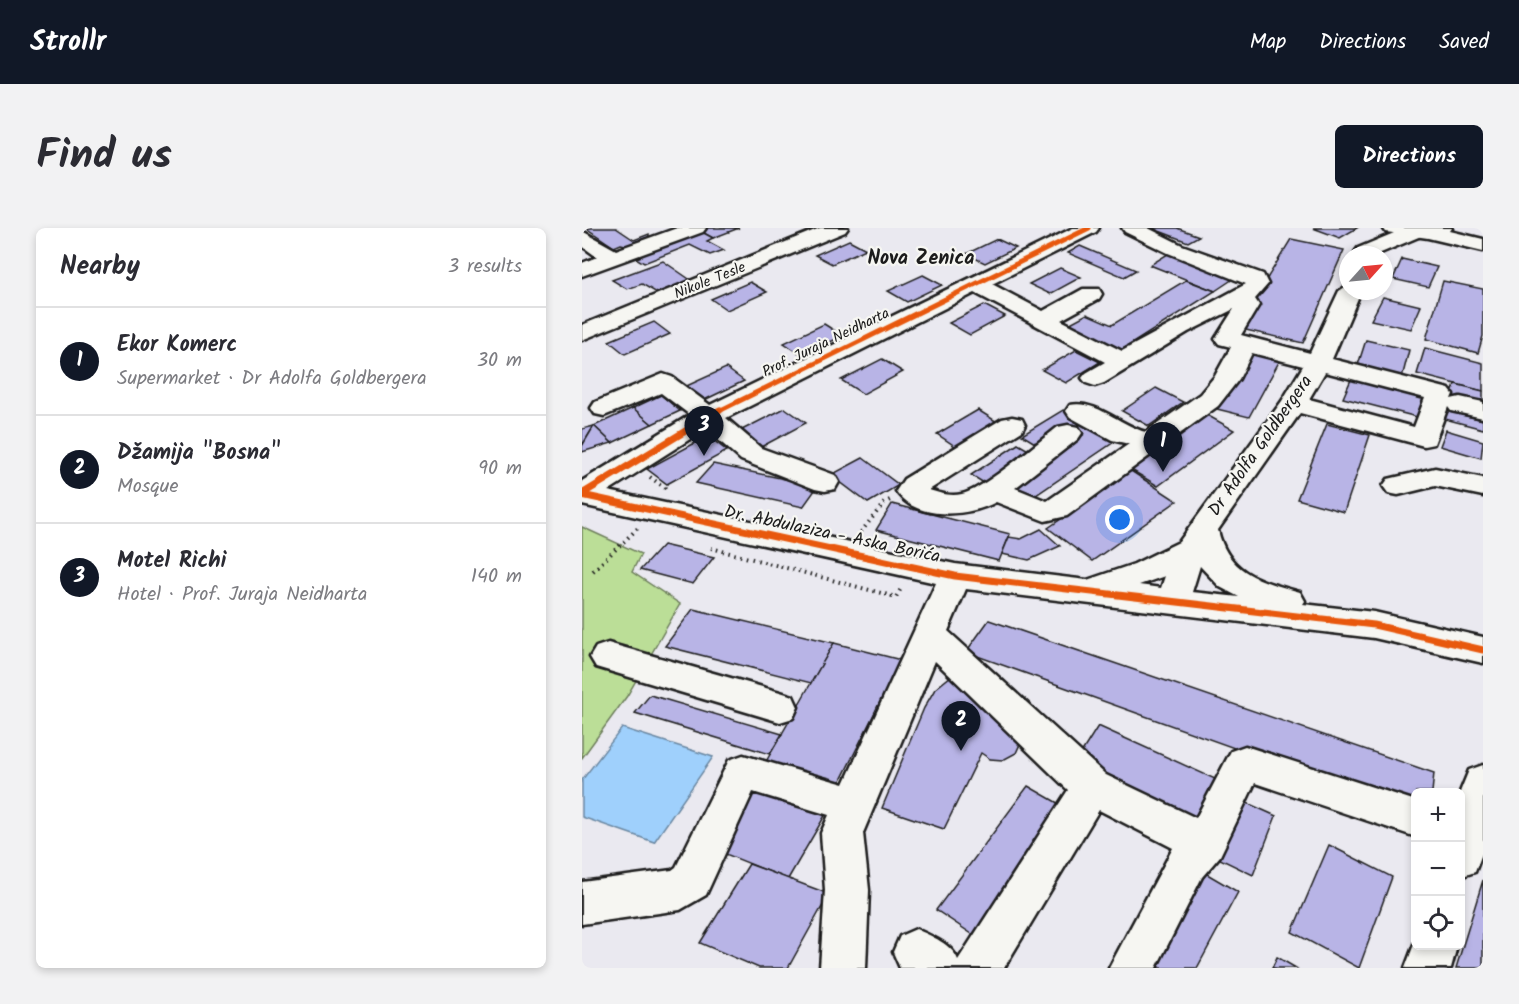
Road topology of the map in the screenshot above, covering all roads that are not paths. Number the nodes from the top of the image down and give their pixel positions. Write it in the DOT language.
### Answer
graph roads {
  1 [pos="696,228"];
  2 [pos="838,228"];
  3 [pos="1089,228"];
  4 [pos="1132,228"];
  5 [pos="1377,228"];
  6 [pos="1393,228"];
  7 [pos="1468,228"];
  8 [pos="1428,231"];
  9 [pos="1483,234"];
  10 [pos="582,237"];
  11 [pos="1483,245"];
  12 [pos="1368,246"];
  13 [pos="1385,246"];
  14 [pos="593,263"];
  15 [pos="975,284"];
  16 [pos="1091,294"];
  17 [pos="1241,297"];
  18 [pos="1346,300"];
  19 [pos="1043,320"];
  20 [pos="582,333"];
  21 [pos="1245,343"];
  22 [pos="1122,361"];
  23 [pos="1319,361"];
  24 [pos="1095,378"];
  25 [pos="1294,403"];
  26 [pos="604,408"];
  27 [pos="708,416"];
  28 [pos="1012,425"];
  29 [pos="1149,441"];
  30 [pos="825,482"];
  31 [pos="1398,486"];
  32 [pos="1483,487"];
  33 [pos="993,490"];
  34 [pos="582,495"];
  35 [pos="1197,539"];
  36 [pos="955,576"];
  37 [pos="1079,589"];
  38 [pos="1173,600"];
  39 [pos="1374,625"];
  40 [pos="930,635"];
  41 [pos="1483,650"];
  42 [pos="608,657"];
  43 [pos="780,707"];
  44 [pos="1483,782"];
  45 [pos="1092,787"];
  46 [pos="854,805"];
  47 [pos="1411,817"];
  48 [pos="1463,842"];
  49 [pos="1205,843"];
  50 [pos="582,903"];
  51 [pos="1433,950"];
  52 [pos="843,968"];
  53 [pos="978,968"];
  54 [pos="1131,968"];
  55 [pos="1428,968"];
  1 -- 14 [label="street"];
  2 -- 20 [label="street, Nikole Tesle"];
  3 -- 15 [label="street, Prof. Juraja Neidharta"];
  4 -- 17 [label="street"];
  5 -- 12 [label="street"];
  6 -- 8 [label="street"];
  7 -- 9 [label="street"];
  8 -- 11 [label="street"];
  8 -- 13 [label="street"];
  10 -- 14 [label="street"];
  15 -- 19 [label="street"];
  15 -- 27 [label="street, Prof. Juraja Neidharta"];
  16 -- 19 [label="street"];
  17 -- 21 [label="street"];
  17 -- 22 [label="street"];
  18 -- 23 [label="street, Dr Adolfa Goldbergera"];
  19 -- 22 [label="street"];
  21 -- 23 [label="street"];
  21 -- 29 [label="street"];
  22 -- 24 [label="street"];
  23 -- 25 [label="street, Dr Adolfa Goldbergera"];
  23 -- 25 [label="street"];
  25 -- 35 [label="street, Dr Adolfa Goldbergera"];
  26 -- 27 [label="street"];
  27 -- 30 [label="street"];
  27 -- 34 [label="street, Prof. Juraja Neidharta"];
  28 -- 33 [label="street"];
  29 -- 33 [label="street"];
  29 -- 33 [label="street"];
  31 -- 32 [label="street"];
  34 -- 36 [label="street, Dr. Abdulaziza - Aska Borića"];
  35 -- 37 [label="street"];
  35 -- 38 [label="street, Dr Adolfa Goldbergera"];
  35 -- 39 [label="street"];
  36 -- 37 [label="street, Dr. Abdulaziza - Aska Borića"];
  36 -- 40 [label="street"];
  37 -- 38 [label="street, Dr. Abdulaziza - Aska Borića"];
  38 -- 39 [label="street"];
  39 -- 41 [label="street"];
  40 -- 45 [label="street"];
  40 -- 46 [label="street"];
  42 -- 43 [label="street"];
  44 -- 48 [label="street"];
  45 -- 49 [label="street"];
  45 -- 53 [label="street"];
  46 -- 50 [label="street"];
  46 -- 52 [label="street"];
  47 -- 49 [label="street"];
  49 -- 54 [label="street"];
  51 -- 55 [label="street"];
}
